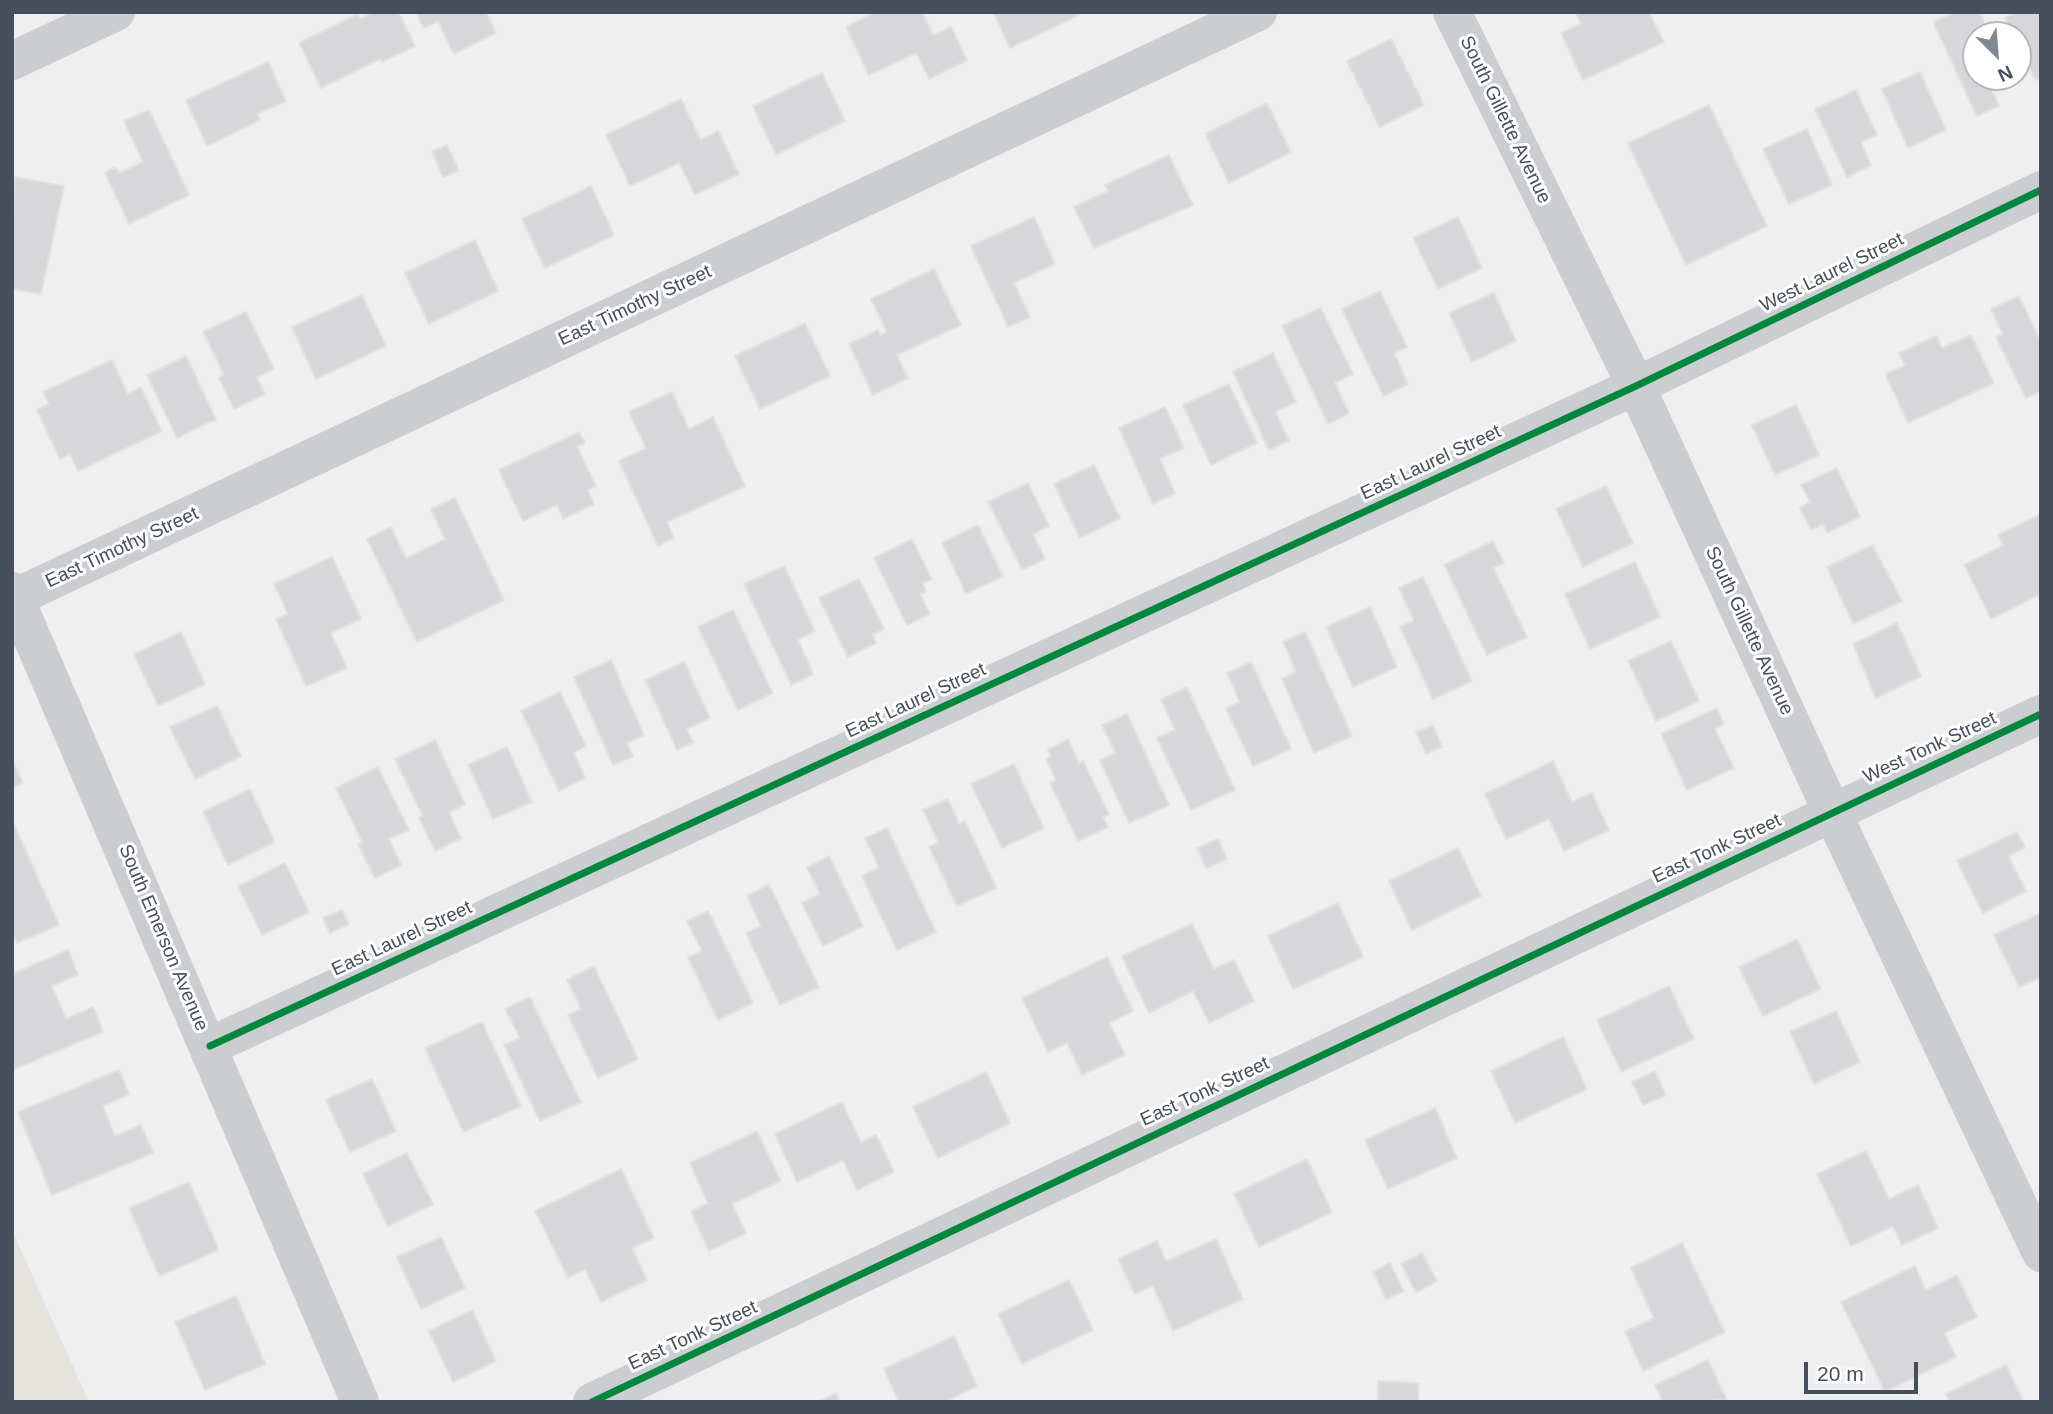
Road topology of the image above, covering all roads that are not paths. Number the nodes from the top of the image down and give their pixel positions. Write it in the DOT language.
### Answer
graph roads {
  1 [pos="116,12"];
  2 [pos="1258,12"];
  3 [pos="1452,12"];
  4 [pos="12,61"];
  5 [pos="2041,190"];
  6 [pos="1636,386"];
  7 [pos="13,596"];
  8 [pos="2041,713"];
  9 [pos="1832,812"];
  10 [pos="210,1046"];
  11 [pos="2041,1253"];
  12 [pos="360,1402"];
  13 [pos="592,1402"];
  1 -- 4 [label="street"];
  2 -- 7 [label="street, East Timothy Street"];
  3 -- 6 [label="street, South Gillette Avenue"];
  5 -- 6 [label="street, West Laurel Street"];
  6 -- 9 [label="street, South Gillette Avenue"];
  6 -- 10 [label="street, East Laurel Street"];
  7 -- 10 [label="street, South Emerson Avenue"];
  8 -- 9 [label="street, West Tonk Street"];
  9 -- 11 [label="street, South Gillette Avenue"];
  9 -- 13 [label="street, East Tonk Street"];
  10 -- 12 [label="street, South Emerson Avenue"];
}
